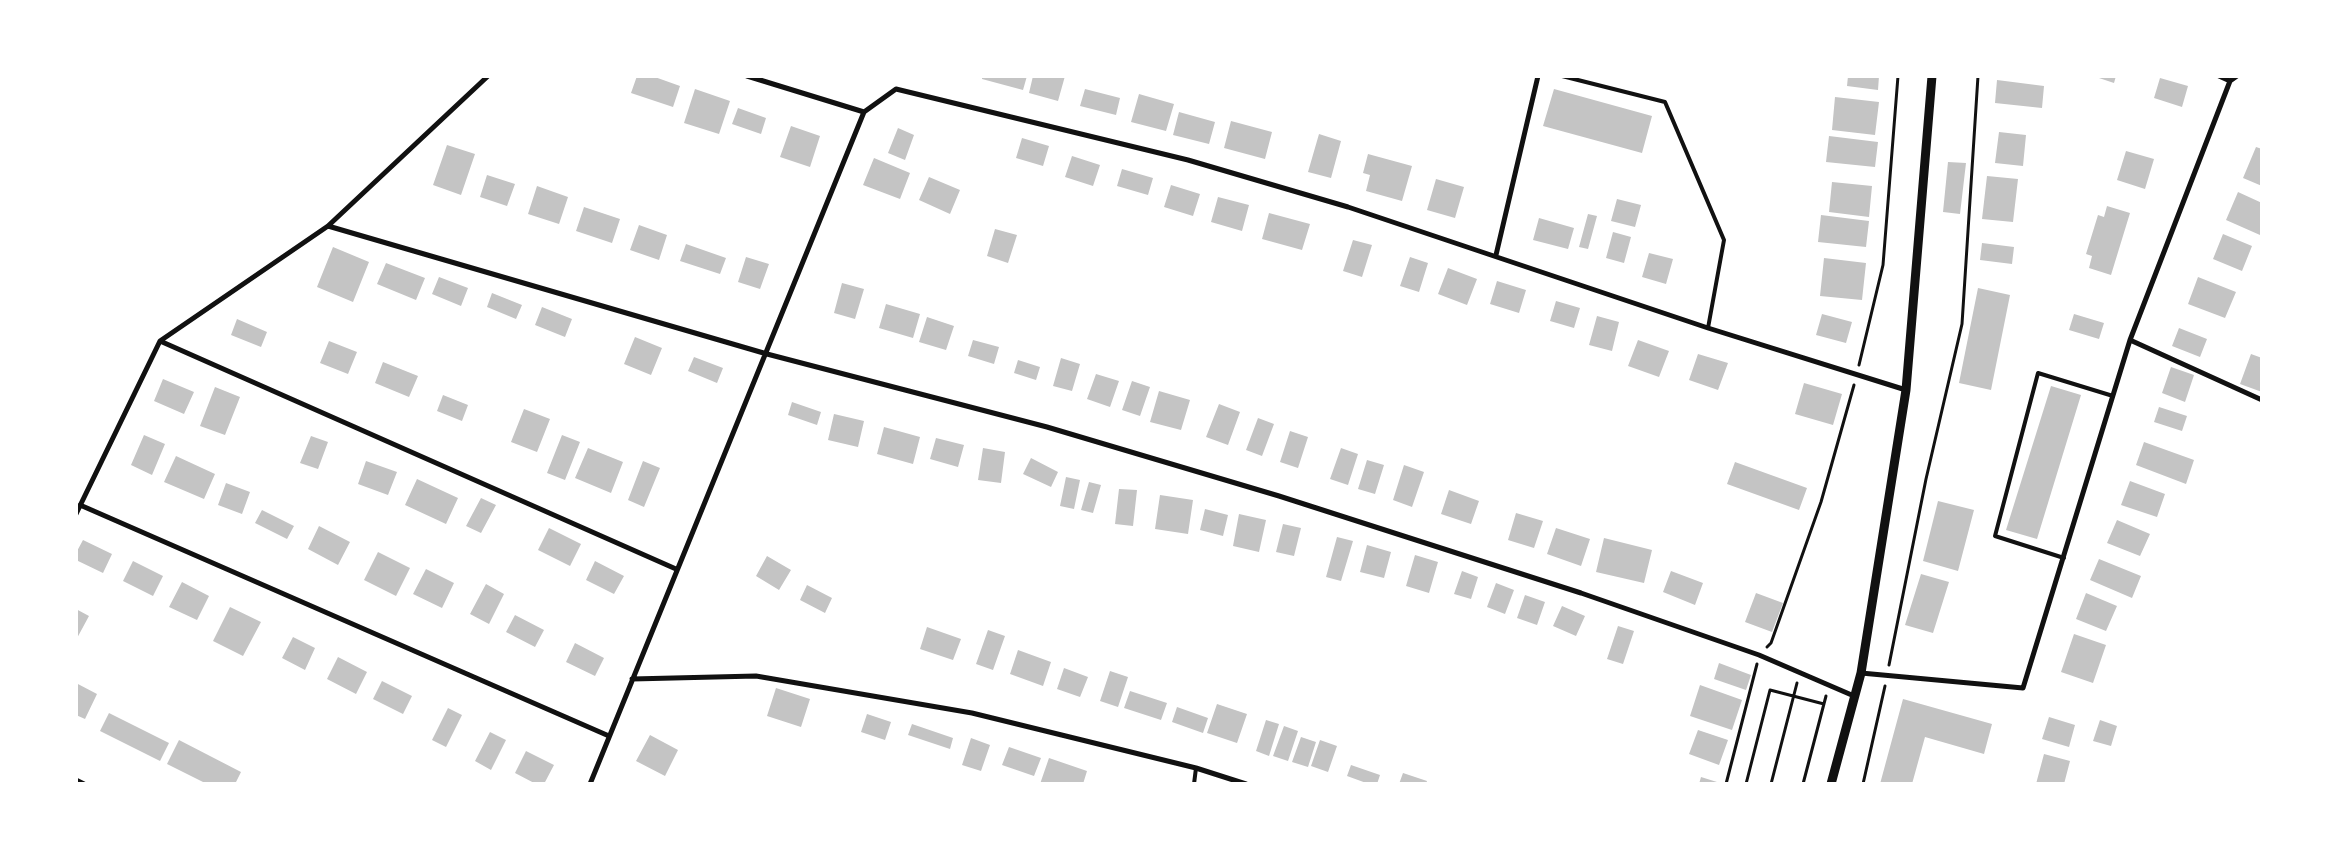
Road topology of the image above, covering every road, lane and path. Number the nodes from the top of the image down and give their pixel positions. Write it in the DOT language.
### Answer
graph roads {
  1 [pos="488,76"];
  2 [pos="747,76"];
  3 [pos="1538,76"];
  4 [pos="1562,76"];
  5 [pos="1932,76"];
  6 [pos="1978,76"];
  7 [pos="2219,76"];
  8 [pos="2237,76"];
  9 [pos="2230,80"];
  10 [pos="864,112"];
  11 [pos="328,226"];
  12 [pos="1496,255"];
  13 [pos="1708,328"];
  14 [pos="160,340"];
  15 [pos="2130,340"];
  16 [pos="767,354"];
  17 [pos="1906,390"];
  18 [pos="2113,396"];
  19 [pos="2262,400"];
  20 [pos="80,505"];
  21 [pos="76,514"];
  22 [pos="2064,558"];
  23 [pos="676,569"];
  24 [pos="1759,655"];
  25 [pos="1860,673"];
  26 [pos="1887,676"];
  27 [pos="632,678"];
  28 [pos="1854,696"];
  29 [pos="1794,697"];
  30 [pos="608,736"];
  31 [pos="1196,768"];
  32 [pos="76,780"];
  33 [pos="84,784"];
  34 [pos="590,784"];
  35 [pos="1194,784"];
  36 [pos="1246,784"];
  37 [pos="1726,784"];
  38 [pos="1746,784"];
  39 [pos="1771,784"];
  40 [pos="1803,784"];
  41 [pos="1830,784"];
  42 [pos="1862,784"];
  1 -- 11 [label="street"];
  2 -- 10 [label="street"];
  3 -- 12 [label="street"];
  4 -- 13 [label="lane"];
  5 -- 17 [label="street"];
  6 -- 26 [label="path"];
  7 -- 9 [label="street"];
  8 -- 9 [label="street"];
  9 -- 15 [label="street"];
  10 -- 12 [label="street"];
  10 -- 16 [label="street"];
  11 -- 14 [label="street"];
  11 -- 16 [label="street"];
  12 -- 13 [label="street"];
  13 -- 17 [label="street"];
  14 -- 20 [label="street"];
  14 -- 23 [label="street"];
  15 -- 18 [label="street"];
  15 -- 19 [label="street"];
  16 -- 23 [label="street"];
  16 -- 24 [label="street"];
  17 -- 25 [label="street"];
  18 -- 22 [label="street"];
  18 -- 22 [label="lane"];
  20 -- 21 [label="street"];
  20 -- 30 [label="street"];
  22 -- 26 [label="street"];
  23 -- 27 [label="street"];
  24 -- 28 [label="street"];
  24 -- 37 [label="path"];
  25 -- 26 [label="street"];
  25 -- 28 [label="street"];
  26 -- 42 [label="path"];
  27 -- 30 [label="street"];
  27 -- 31 [label="street"];
  28 -- 41 [label="street"];
  29 -- 38 [label="path"];
  29 -- 39 [label="path"];
  29 -- 40 [label="path"];
  30 -- 34 [label="street"];
  31 -- 35 [label="lane"];
  31 -- 36 [label="street"];
  32 -- 33 [label="street"];
}
